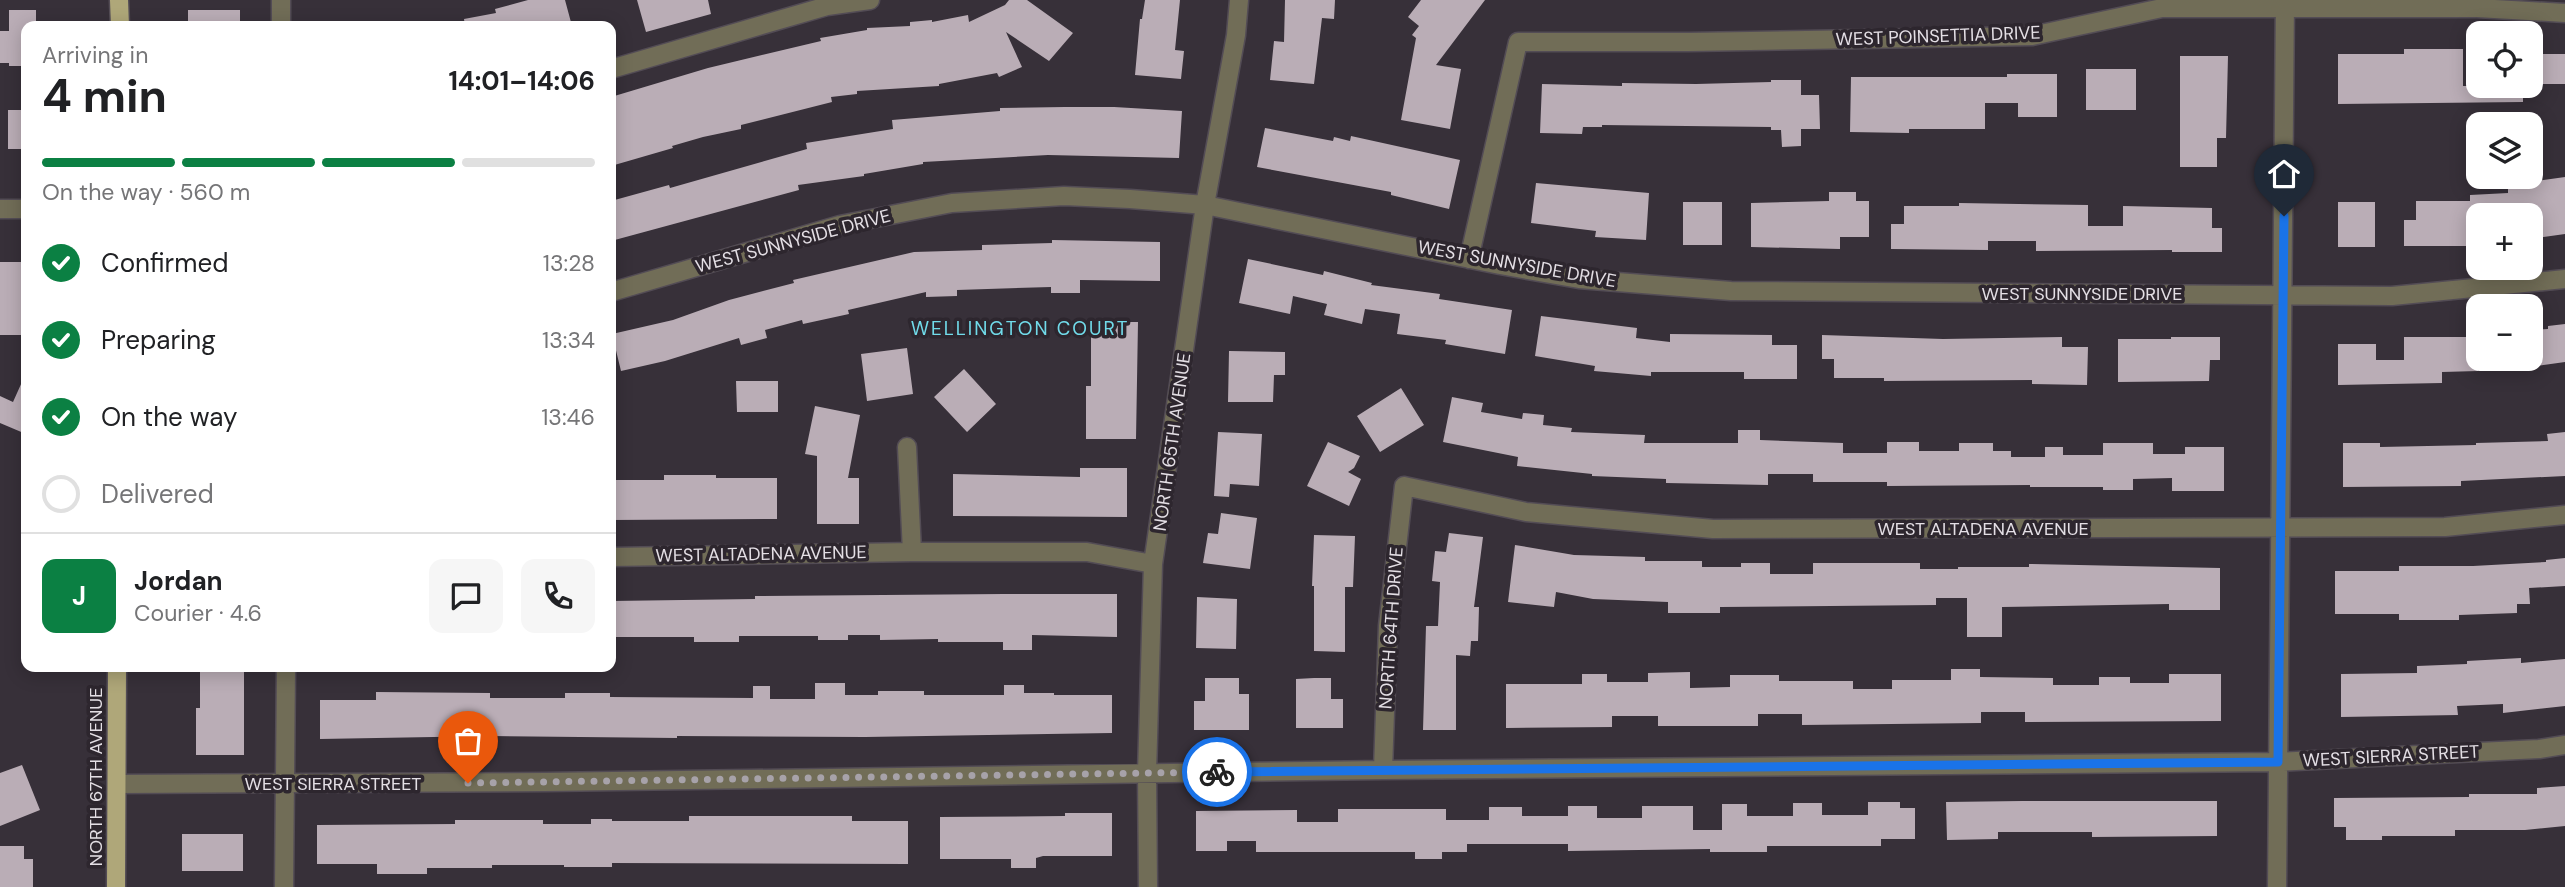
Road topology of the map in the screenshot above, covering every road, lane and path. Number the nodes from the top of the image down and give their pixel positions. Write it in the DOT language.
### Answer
graph roads {
  1 [pos="119,0"];
  2 [pos="281,0"];
  3 [pos="870,0"];
  4 [pos="1239,0"];
  5 [pos="2285,3"];
  6 [pos="2565,13"];
  7 [pos="120,21"];
  8 [pos="281,21"];
  9 [pos="616,68"];
  10 [pos="1205,205"];
  11 [pos="0,209"];
  12 [pos="21,209"];
  13 [pos="1469,259"];
  14 [pos="2565,279"];
  15 [pos="616,291"];
  16 [pos="2284,295"];
  17 [pos="907,447"];
  18 [pos="1404,486"];
  19 [pos="2565,514"];
  20 [pos="2280,528"];
  21 [pos="912,552"];
  22 [pos="616,557"];
  23 [pos="1153,564"];
  24 [pos="117,672"];
  25 [pos="286,672"];
  26 [pos="2565,745"];
  27 [pos="2278,762"];
  28 [pos="1382,770"];
  29 [pos="1147,773"];
  30 [pos="117,784"];
  31 [pos="286,784"];
  32 [pos="116,887"];
  33 [pos="285,887"];
  34 [pos="1149,887"];
  35 [pos="2277,887"];
  1 -- 7 [label="main road"];
  2 -- 8 [label="street"];
  3 -- 9 [label="street"];
  4 -- 10 [label="street, NORTH 65TH AVENUE"];
  5 -- 6 [label="street, WEST POINSETTIA DRIVE"];
  5 -- 13 [label="street, WEST POINSETTIA DRIVE"];
  5 -- 16 [label="street"];
  10 -- 13 [label="street, WEST SUNNYSIDE DRIVE"];
  10 -- 15 [label="street, WEST SUNNYSIDE DRIVE"];
  10 -- 23 [label="street, NORTH 65TH AVENUE"];
  11 -- 12 [label="street"];
  13 -- 16 [label="street, WEST SUNNYSIDE DRIVE"];
  14 -- 16 [label="street, WEST SUNNYSIDE DRIVE"];
  16 -- 20 [label="street"];
  17 -- 21 [label="street"];
  18 -- 20 [label="street, WEST ALTADENA AVENUE"];
  18 -- 28 [label="street, NORTH 64TH DRIVE"];
  19 -- 20 [label="street, WEST ALTADENA AVENUE"];
  20 -- 27 [label="street"];
  21 -- 22 [label="street, WEST ALTADENA AVENUE"];
  21 -- 23 [label="street, WEST ALTADENA AVENUE"];
  23 -- 29 [label="street, NORTH 65TH AVENUE"];
  24 -- 30 [label="main road, NORTH 67TH AVENUE"];
  25 -- 31 [label="street"];
  26 -- 27 [label="street, WEST SIERRA STREET"];
  27 -- 28 [label="street, WEST SIERRA STREET"];
  27 -- 35 [label="street"];
  28 -- 29 [label="street, WEST SIERRA STREET"];
  29 -- 31 [label="street, WEST SIERRA STREET"];
  29 -- 34 [label="street, NORTH 65TH AVENUE"];
  30 -- 31 [label="street, WEST SIERRA STREET"];
  30 -- 32 [label="main road, NORTH 67TH AVENUE"];
  31 -- 33 [label="street"];
}
